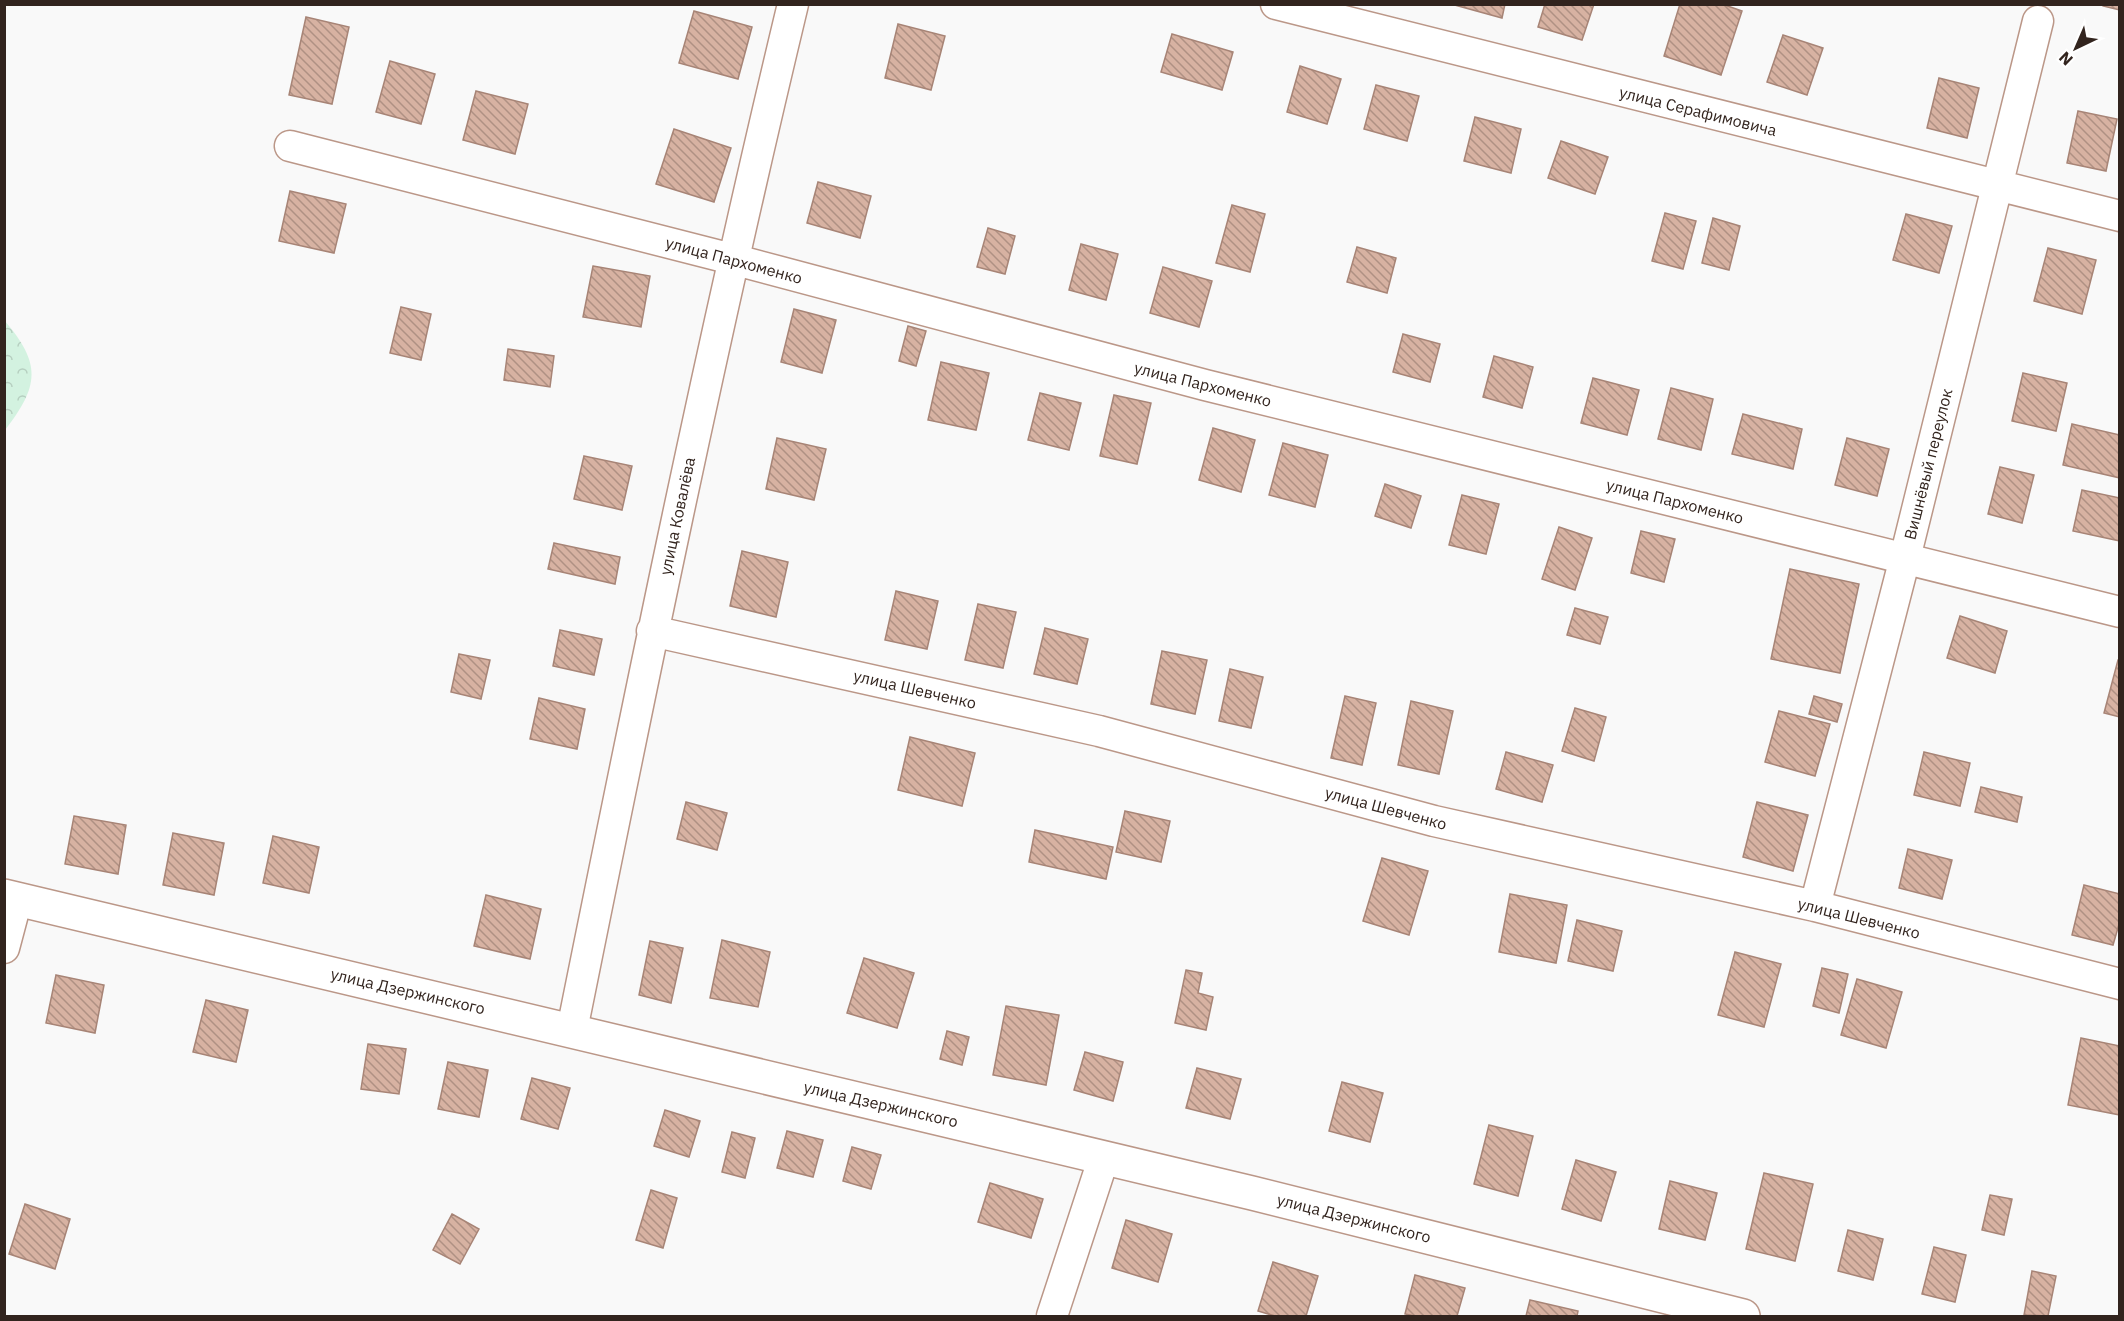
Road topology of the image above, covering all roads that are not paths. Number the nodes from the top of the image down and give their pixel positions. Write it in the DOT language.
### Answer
graph roads {
  1 [pos="794,4"];
  2 [pos="1276,4"];
  3 [pos="2038,21"];
  4 [pos="290,146"];
  5 [pos="1996,186"];
  6 [pos="2120,216"];
  7 [pos="732,259"];
  8 [pos="1905,558"];
  9 [pos="2120,612"];
  10 [pos="652,630"];
  11 [pos="11,897"];
  12 [pos="1815,906"];
  13 [pos="4,948"];
  14 [pos="2120,984"];
  15 [pos="572,1030"];
  16 [pos="1104,1157"];
  17 [pos="1052,1317"];
  18 [pos="1743,1317"];
  1 -- 7 [label="street, улица Ковалёва"];
  2 -- 5 [label="street, улица Серафимовича"];
  3 -- 5 [label="street, Вишнёвый переулок"];
  4 -- 7 [label="street, улица Пархоменко"];
  5 -- 6 [label="street, улица Серафимовича"];
  5 -- 8 [label="street, Вишнёвый переулок"];
  7 -- 8 [label="street, улица Пархоменко"];
  7 -- 10 [label="street, улица Ковалёва"];
  8 -- 9 [label="street, улица Пархоменко"];
  8 -- 12 [label="street, Вишнёвый переулок"];
  10 -- 12 [label="street, улица Шевченко"];
  10 -- 15 [label="street, улица Ковалёва"];
  11 -- 13 [label="street, улица Дзержинского"];
  11 -- 15 [label="street, улица Дзержинского"];
  12 -- 14 [label="street, улица Шевченко"];
  15 -- 16 [label="street, улица Дзержинского"];
  16 -- 17 [label="street"];
  16 -- 18 [label="street, улица Дзержинского"];
}
